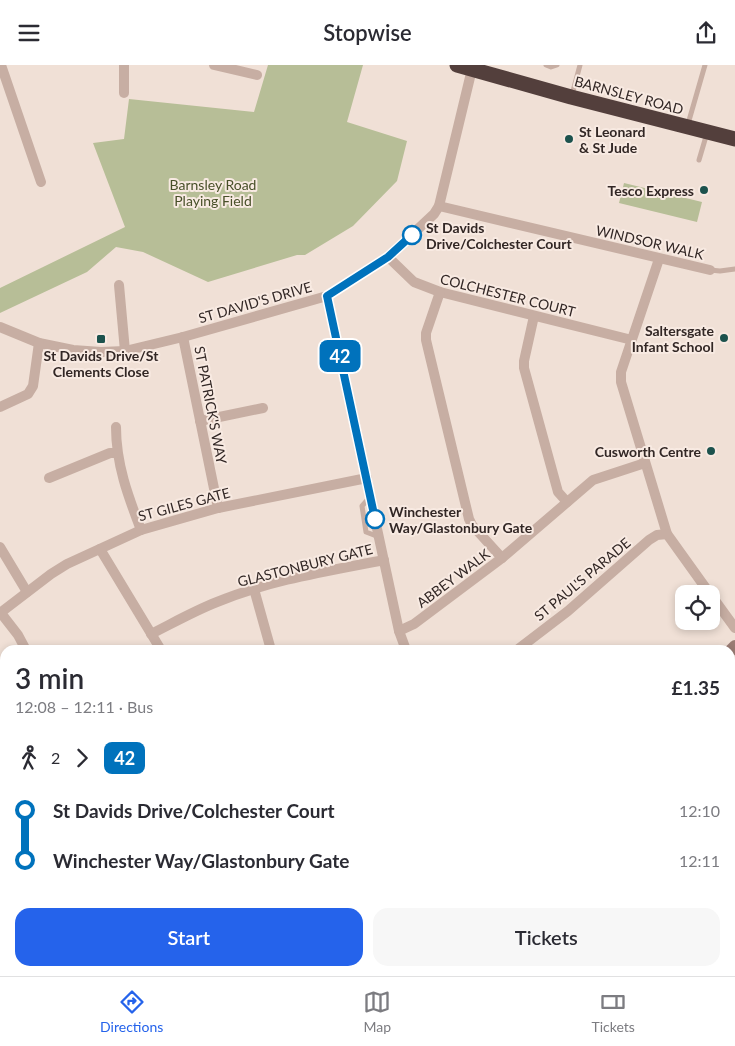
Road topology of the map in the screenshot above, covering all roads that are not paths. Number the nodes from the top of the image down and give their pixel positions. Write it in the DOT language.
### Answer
graph roads {
  1 [pos="1,65"];
  2 [pos="124,65"];
  3 [pos="214,65"];
  4 [pos="457,65"];
  5 [pos="546,65"];
  6 [pos="557,65"];
  7 [pos="580,65"];
  8 [pos="705,65"];
  9 [pos="472,69"];
  10 [pos="257,75"];
  11 [pos="124,93"];
  12 [pos="571,97"];
  13 [pos="687,127"];
  14 [pos="707,132"];
  15 [pos="735,139"];
  16 [pos="699,160"];
  17 [pos="41,182"];
  18 [pos="439,206"];
  19 [pos="388,257"];
  20 [pos="659,259"];
  21 [pos="735,269"];
  22 [pos="710,270"];
  23 [pos="118,285"];
  24 [pos="440,292"];
  25 [pos="327,296"];
  26 [pos="534,316"];
  27 [pos="0,327"];
  28 [pos="183,337"];
  29 [pos="632,340"];
  30 [pos="39,343"];
  31 [pos="126,351"];
  32 [pos="0,407"];
  33 [pos="266,407"];
  34 [pos="200,421"];
  35 [pos="116,427"];
  36 [pos="117,453"];
  37 [pos="645,463"];
  38 [pos="49,478"];
  39 [pos="367,478"];
  40 [pos="567,503"];
  41 [pos="218,508"];
  42 [pos="141,530"];
  43 [pos="667,534"];
  44 [pos="0,547"];
  45 [pos="100,549"];
  46 [pos="502,558"];
  47 [pos="384,560"];
  48 [pos="704,585"];
  49 [pos="254,589"];
  50 [pos="27,592"];
  51 [pos="720,607"];
  52 [pos="0,613"];
  53 [pos="735,628"];
  54 [pos="400,631"];
  55 [pos="151,634"];
  56 [pos="23,645"];
  57 [pos="158,645"];
  58 [pos="270,645"];
  59 [pos="404,645"];
  60 [pos="524,645"];
  1 -- 17 [label="street"];
  2 -- 11 [label="street"];
  3 -- 10 [label="street"];
  4 -- 9 [label="highway, BARNSLEY ROAD"];
  5 -- 6 [label="lane"];
  7 -- 12 [label="lane"];
  8 -- 13 [label="lane"];
  9 -- 12 [label="highway, BARNSLEY ROAD"];
  9 -- 18 [label="street, ST DAVID'S DRIVE"];
  12 -- 13 [label="highway, BARNSLEY ROAD"];
  13 -- 14 [label="highway, BARNSLEY ROAD"];
  14 -- 15 [label="highway, BARNSLEY ROAD"];
  14 -- 16 [label="lane"];
  18 -- 19 [label="street, ST DAVID'S DRIVE"];
  18 -- 20 [label="street, WINDSOR WALK"];
  19 -- 24 [label="street, COLCHESTER COURT"];
  19 -- 25 [label="street, ST DAVID'S DRIVE"];
  20 -- 22 [label="street, WINDSOR WALK"];
  20 -- 29 [label="street"];
  21 -- 22 [label="lane"];
  23 -- 31 [label="street"];
  24 -- 26 [label="street, COLCHESTER COURT"];
  24 -- 46 [label="street"];
  25 -- 28 [label="street, ST DAVID'S DRIVE"];
  25 -- 39 [label="street"];
  26 -- 29 [label="street, COLCHESTER COURT"];
  26 -- 40 [label="street"];
  27 -- 30 [label="street, ST DAVID'S DRIVE"];
  28 -- 31 [label="street, ST DAVID'S DRIVE"];
  28 -- 34 [label="street, ST PATRICK'S WAY"];
  29 -- 37 [label="street"];
  30 -- 31 [label="street, ST DAVID'S DRIVE"];
  30 -- 32 [label="street"];
  33 -- 34 [label="street"];
  34 -- 41 [label="street, ST PATRICK'S WAY"];
  35 -- 36 [label="street"];
  36 -- 38 [label="street"];
  36 -- 42 [label="street"];
  37 -- 40 [label="street, ABBEY WALK"];
  37 -- 43 [label="street"];
  39 -- 41 [label="street, ST GILES GATE"];
  39 -- 47 [label="street"];
  40 -- 46 [label="street, ABBEY WALK"];
  41 -- 42 [label="street, ST GILES GATE"];
  42 -- 45 [label="street, ST GILES GATE"];
  43 -- 48 [label="street"];
  43 -- 60 [label="street, ST PAUL'S PARADE"];
  44 -- 50 [label="street"];
  45 -- 50 [label="street, ST GILES GATE"];
  45 -- 55 [label="street"];
  46 -- 54 [label="street, ABBEY WALK"];
  47 -- 49 [label="street, GLASTONBURY GATE"];
  47 -- 54 [label="street"];
  49 -- 55 [label="street, GLASTONBURY GATE"];
  49 -- 58 [label="street"];
  50 -- 52 [label="street, ST GILES GATE"];
  51 -- 53 [label="street"];
  52 -- 56 [label="street"];
  54 -- 59 [label="street"];
  55 -- 57 [label="street"];
}
